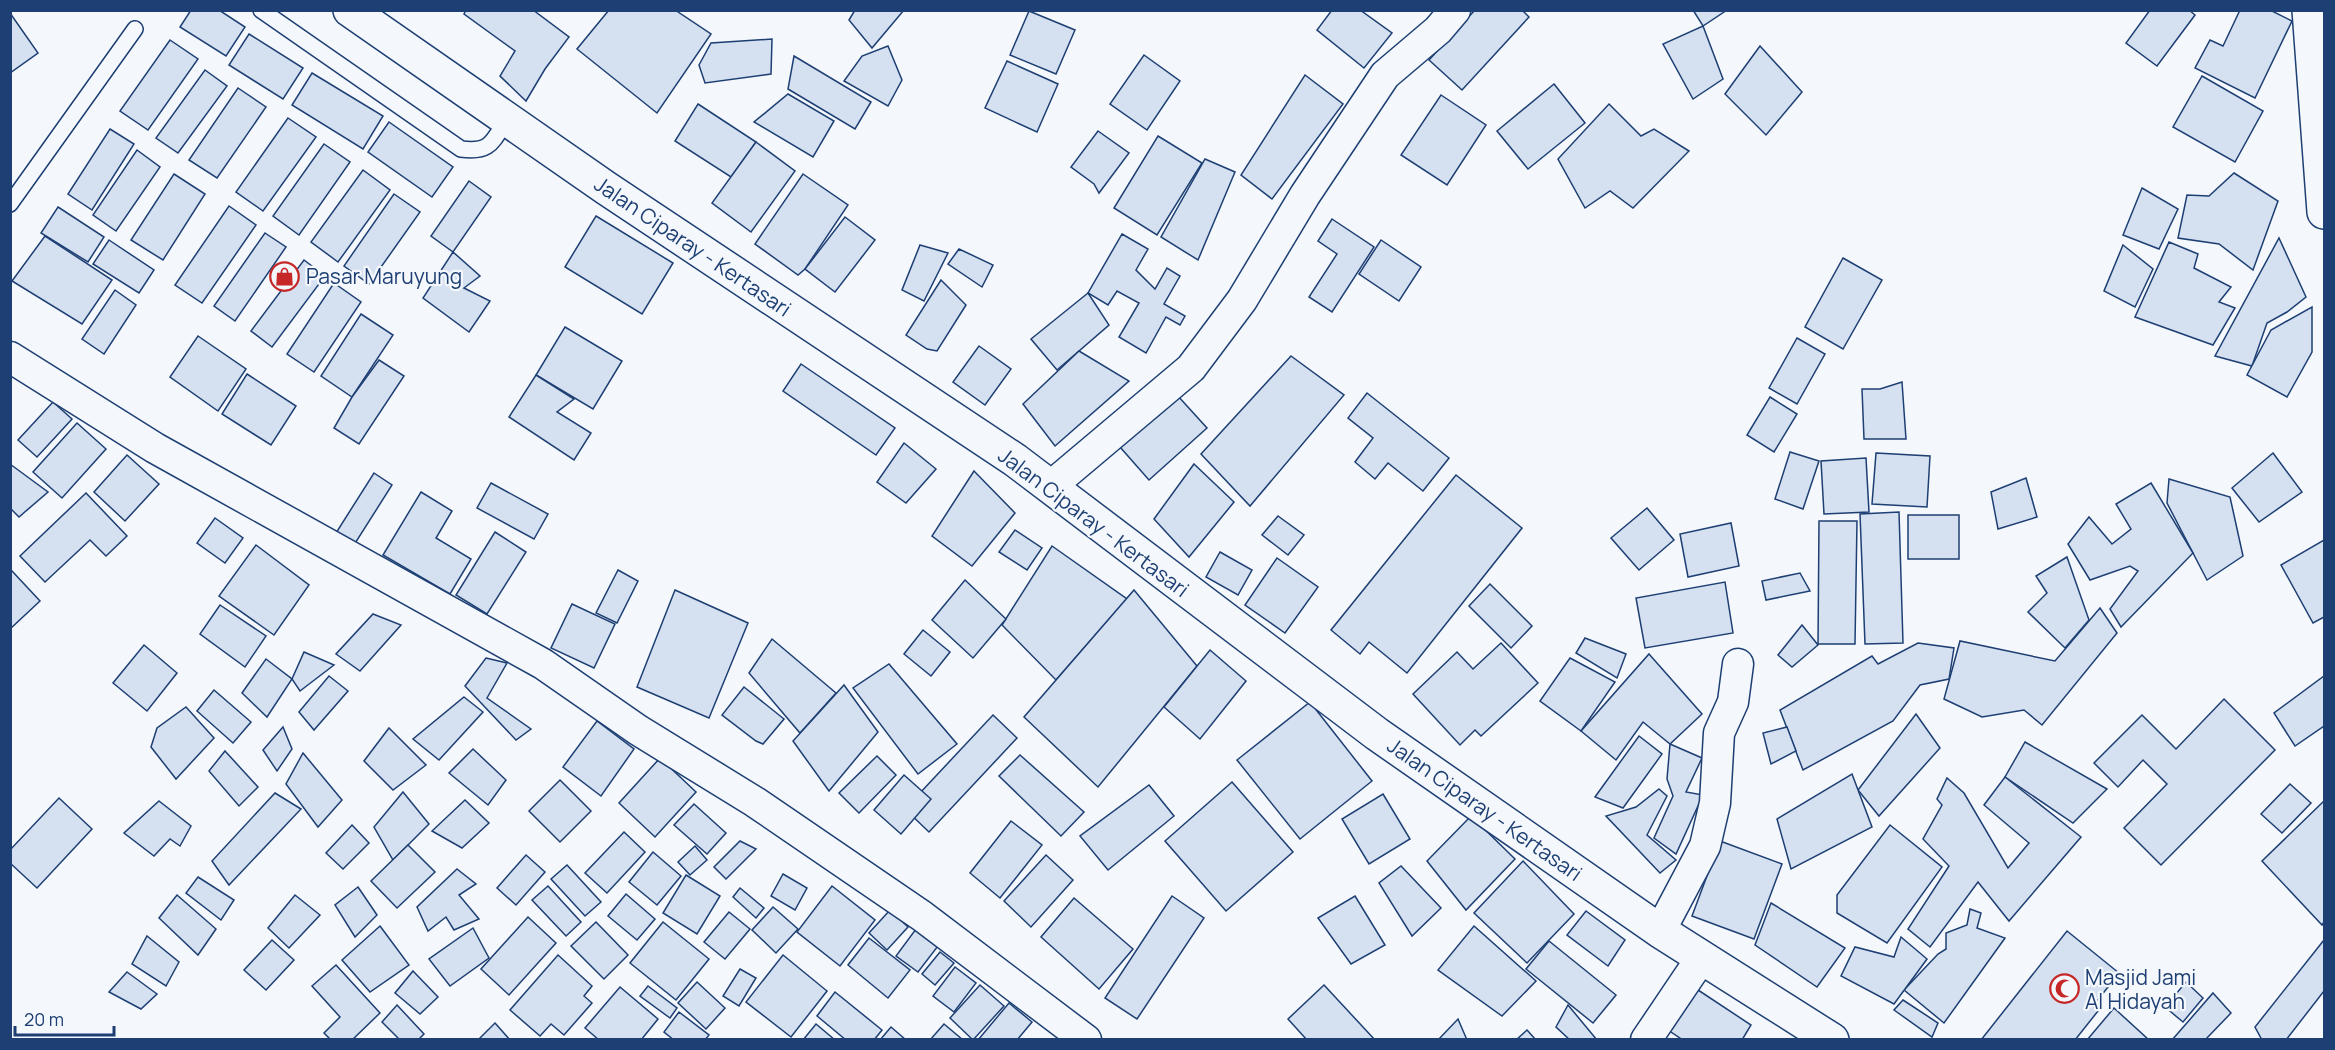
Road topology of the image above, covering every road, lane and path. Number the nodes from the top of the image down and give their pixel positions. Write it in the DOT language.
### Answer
graph roads {
  1 [pos="261,10"];
  2 [pos="350,10"];
  3 [pos="1455,10"];
  4 [pos="2309,10"];
  5 [pos="135,29"];
  6 [pos="507,119"];
  7 [pos="10,204"];
  8 [pos="2325,212"];
  9 [pos="10,357"];
  10 [pos="1051,486"];
  11 [pos="1738,664"];
  12 [pos="1660,931"];
  13 [pos="1702,957"];
  14 [pos="1086,1040"];
  15 [pos="1646,1040"];
  16 [pos="1832,1040"];
  1 -- 6 [label="lane"];
  2 -- 6 [label="main road, Jalan Ciparay - Kertasari"];
  3 -- 10 [label="street"];
  4 -- 8 [label="main road"];
  5 -- 7 [label="lane"];
  6 -- 10 [label="main road, Jalan Ciparay - Kertasari"];
  9 -- 14 [label="street"];
  10 -- 12 [label="main road, Jalan Ciparay - Kertasari"];
  11 -- 12 [label="street"];
  12 -- 13 [label="main road, Jalan Ciparay - Kertasari"];
  13 -- 15 [label="street"];
  13 -- 16 [label="main road, Jalan Ciparay - Kertasari"];
}
